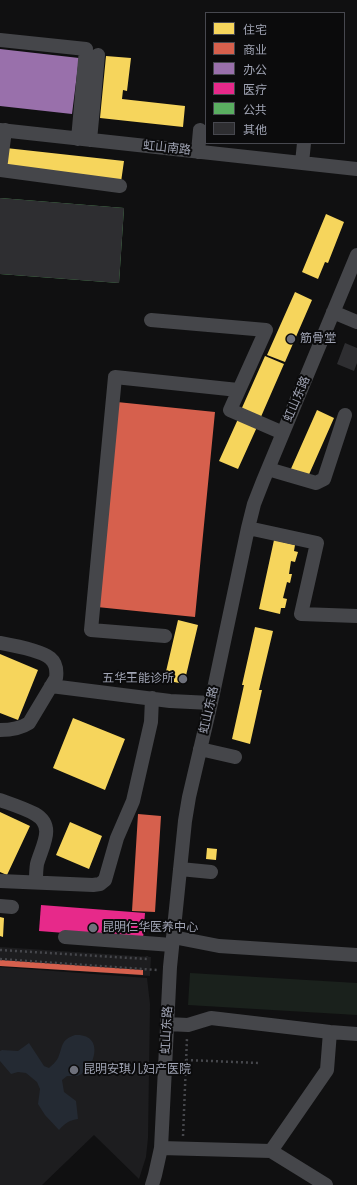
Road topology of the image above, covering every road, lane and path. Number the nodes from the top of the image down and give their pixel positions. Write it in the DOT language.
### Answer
graph roads {
  1 [pos="0,40"];
  2 [pos="98,56"];
  3 [pos="2,130"];
  4 [pos="200,130"];
  5 [pos="84,139"];
  6 [pos="304,144"];
  7 [pos="198,152"];
  8 [pos="302,163"];
  9 [pos="357,169"];
  10 [pos="0,170"];
  11 [pos="120,186"];
  12 [pos="357,255"];
  13 [pos="333,312"];
  14 [pos="151,320"];
  15 [pos="357,322"];
  16 [pos="238,390"];
  17 [pos="345,415"];
  18 [pos="283,433"];
  19 [pos="268,469"];
  20 [pos="248,528"];
  21 [pos="357,616"];
  22 [pos="165,636"];
  23 [pos="0,643"];
  24 [pos="51,686"];
  25 [pos="152,698"];
  26 [pos="211,703"];
  27 [pos="0,730"];
  28 [pos="200,749"];
  29 [pos="235,757"];
  30 [pos="0,800"];
  31 [pos="180,869"];
  32 [pos="211,872"];
  33 [pos="0,881"];
  34 [pos="36,882"];
  35 [pos="65,936"];
  36 [pos="172,941"];
  37 [pos="0,950"];
  38 [pos="147,954"];
  39 [pos="357,954"];
  40 [pos="0,959"];
  41 [pos="170,970"];
  42 [pos="167,1024"];
  43 [pos="188,1025"];
  44 [pos="330,1032"];
  45 [pos="357,1034"];
  46 [pos="186,1060"];
  47 [pos="259,1063"];
  48 [pos="161,1148"];
  49 [pos="183,1149"];
  50 [pos="271,1151"];
  51 [pos="152,1185"];
  52 [pos="326,1185"];
  1 -- 5 [label="street"];
  2 -- 5 [label="street"];
  3 -- 5 [label="street, 虹山南路"];
  3 -- 10 [label="street"];
  4 -- 7 [label="street"];
  5 -- 7 [label="street, 虹山南路"];
  6 -- 8 [label="street"];
  7 -- 8 [label="street, 虹山南路"];
  8 -- 9 [label="street, 虹山南路"];
  10 -- 11 [label="street"];
  12 -- 13 [label="street, 虹山东路"];
  13 -- 15 [label="street"];
  13 -- 18 [label="street, 虹山东路"];
  14 -- 16 [label="street"];
  16 -- 18 [label="street"];
  16 -- 22 [label="street"];
  17 -- 19 [label="street"];
  18 -- 19 [label="street, 虹山东路"];
  19 -- 20 [label="street, 虹山东路"];
  20 -- 21 [label="street"];
  20 -- 26 [label="street, 虹山东路"];
  23 -- 24 [label="street"];
  24 -- 25 [label="street"];
  24 -- 27 [label="street"];
  25 -- 26 [label="street"];
  25 -- 34 [label="street"];
  26 -- 28 [label="street, 虹山东路"];
  28 -- 29 [label="street"];
  28 -- 31 [label="street, 虹山东路"];
  30 -- 34 [label="street"];
  31 -- 32 [label="street"];
  31 -- 36 [label="street, 虹山东路"];
  33 -- 34 [label="street"];
  35 -- 36 [label="street"];
  36 -- 39 [label="street"];
  36 -- 41 [label="street, 虹山东路"];
  37 -- 38 [label="path"];
  40 -- 41 [label="path"];
  41 -- 42 [label="street, 虹山东路"];
  42 -- 43 [label="street"];
  42 -- 48 [label="street, 虹山东路"];
  43 -- 44 [label="street"];
  43 -- 46 [label="path"];
  44 -- 45 [label="street"];
  44 -- 50 [label="street"];
  46 -- 47 [label="path"];
  46 -- 49 [label="path"];
  48 -- 49 [label="street"];
  48 -- 51 [label="street, 虹山东路"];
  49 -- 50 [label="street"];
  50 -- 52 [label="street"];
}
